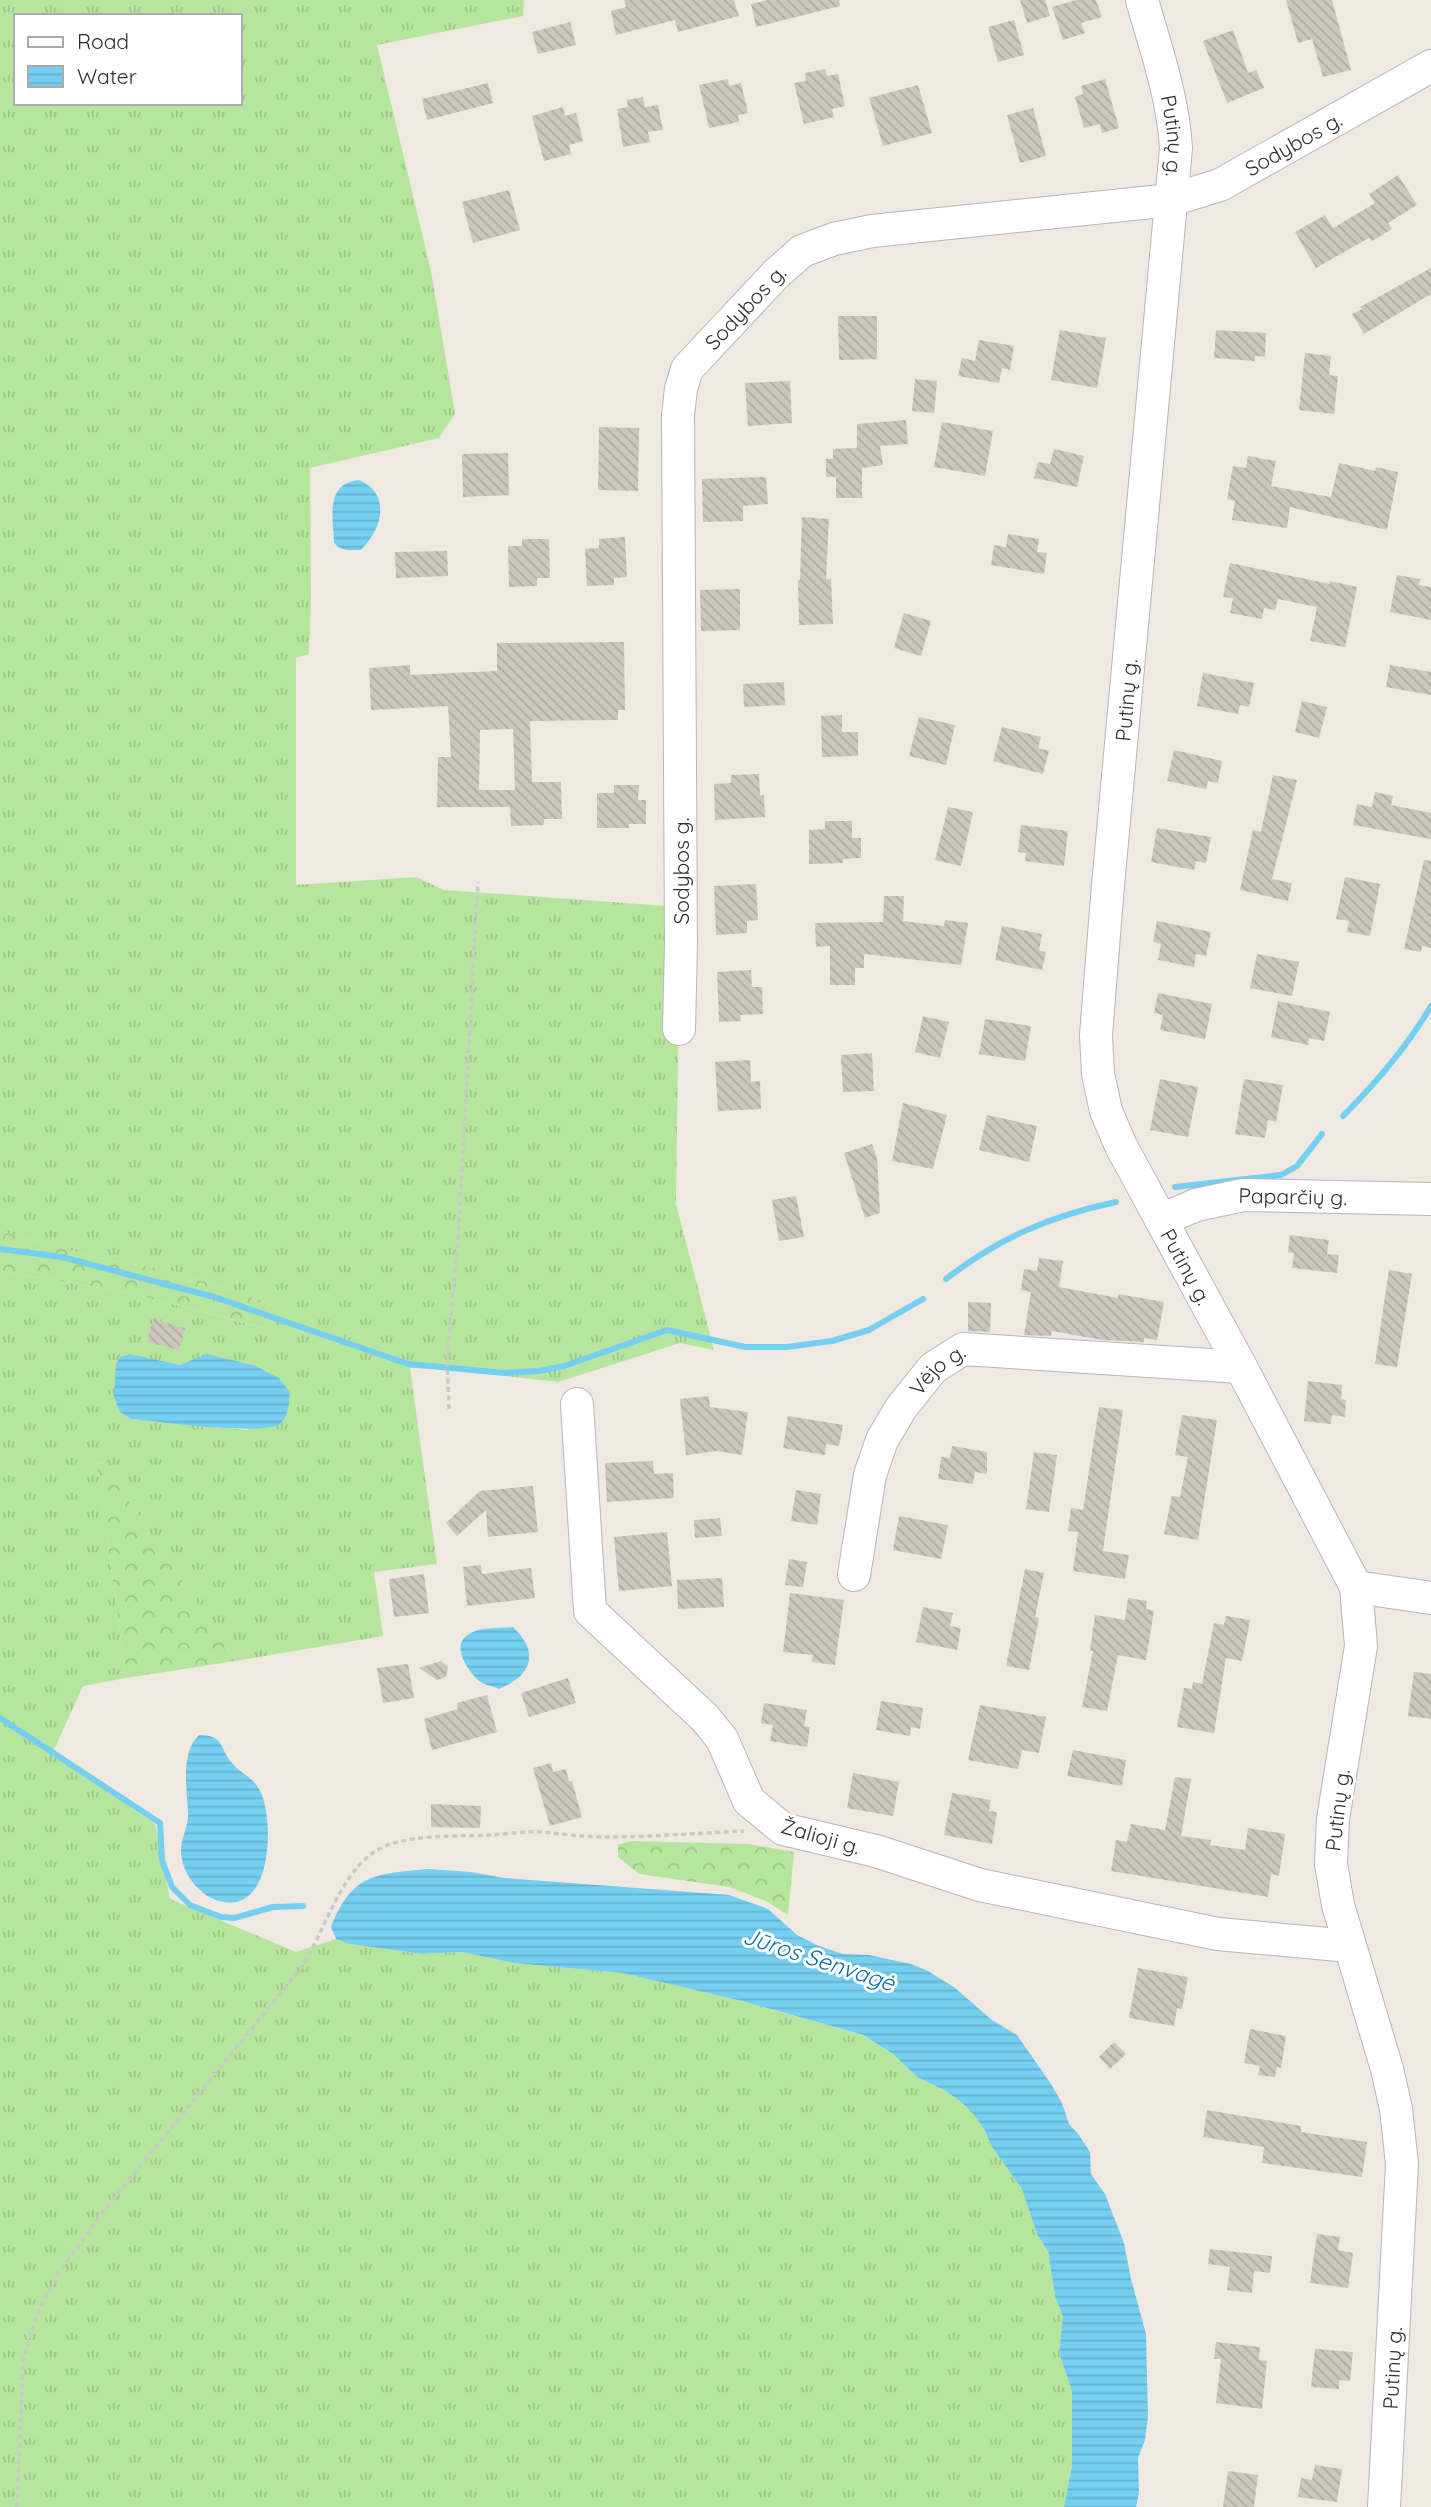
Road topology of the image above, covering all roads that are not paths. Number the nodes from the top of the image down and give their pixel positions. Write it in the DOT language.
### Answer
graph roads {
  1 [pos="1142,0"];
  2 [pos="1431,66"];
  3 [pos="1171,200"];
  4 [pos="679,1029"];
  5 [pos="1431,1199"];
  6 [pos="1161,1220"];
  7 [pos="1241,1367"];
  8 [pos="577,1404"];
  9 [pos="854,1575"];
  10 [pos="1356,1587"];
  11 [pos="1431,1598"];
  12 [pos="1350,1946"];
  13 [pos="1384,2507"];
  1 -- 3 [label="street, Putinų g."];
  2 -- 3 [label="street, Sodybos g."];
  3 -- 4 [label="street, Sodybos g."];
  3 -- 6 [label="street, Putinų g."];
  5 -- 6 [label="street, Paparčių g."];
  6 -- 7 [label="street, Putinų g."];
  7 -- 9 [label="street, Vėjo g."];
  7 -- 10 [label="street, Putinų g."];
  8 -- 12 [label="street, Žalioji g."];
  10 -- 11 [label="street"];
  10 -- 12 [label="street, Putinų g."];
  12 -- 13 [label="street, Putinų g."];
}
